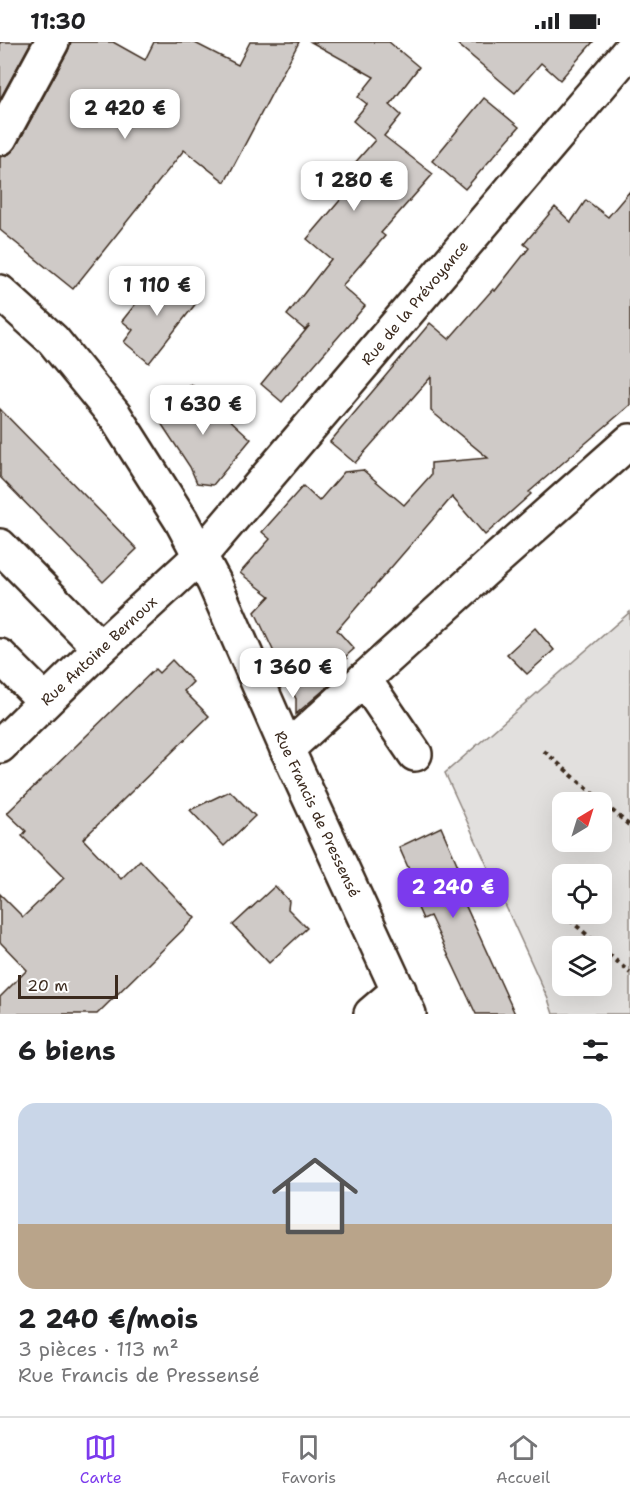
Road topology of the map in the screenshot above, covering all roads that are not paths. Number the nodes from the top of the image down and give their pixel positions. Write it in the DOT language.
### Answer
graph roads {
  1 [pos="52,42"];
  2 [pos="630,50"];
  3 [pos="0,138"];
  4 [pos="0,292"];
  5 [pos="630,441"];
  6 [pos="0,546"];
  7 [pos="200,556"];
  8 [pos="100,648"];
  9 [pos="0,656"];
  10 [pos="364,679"];
  11 [pos="45,701"];
  12 [pos="0,746"];
  13 [pos="287,749"];
  14 [pos="415,753"];
  15 [pos="404,1002"];
  16 [pos="371,1014"];
  1 -- 3 [label="street"];
  2 -- 7 [label="street, Rue de la Prévoyance"];
  4 -- 7 [label="street, Rue Francis de Pressensé"];
  5 -- 10 [label="street"];
  6 -- 8 [label="street"];
  7 -- 8 [label="street, Rue Antoine Bernoux"];
  7 -- 13 [label="street, Rue Francis de Pressensé"];
  8 -- 11 [label="street, Rue Antoine Bernoux"];
  9 -- 11 [label="street"];
  10 -- 13 [label="street"];
  10 -- 14 [label="street"];
  11 -- 12 [label="street, Rue Antoine Bernoux"];
  13 -- 15 [label="street, Rue Francis de Pressensé"];
  15 -- 16 [label="street"];
}
